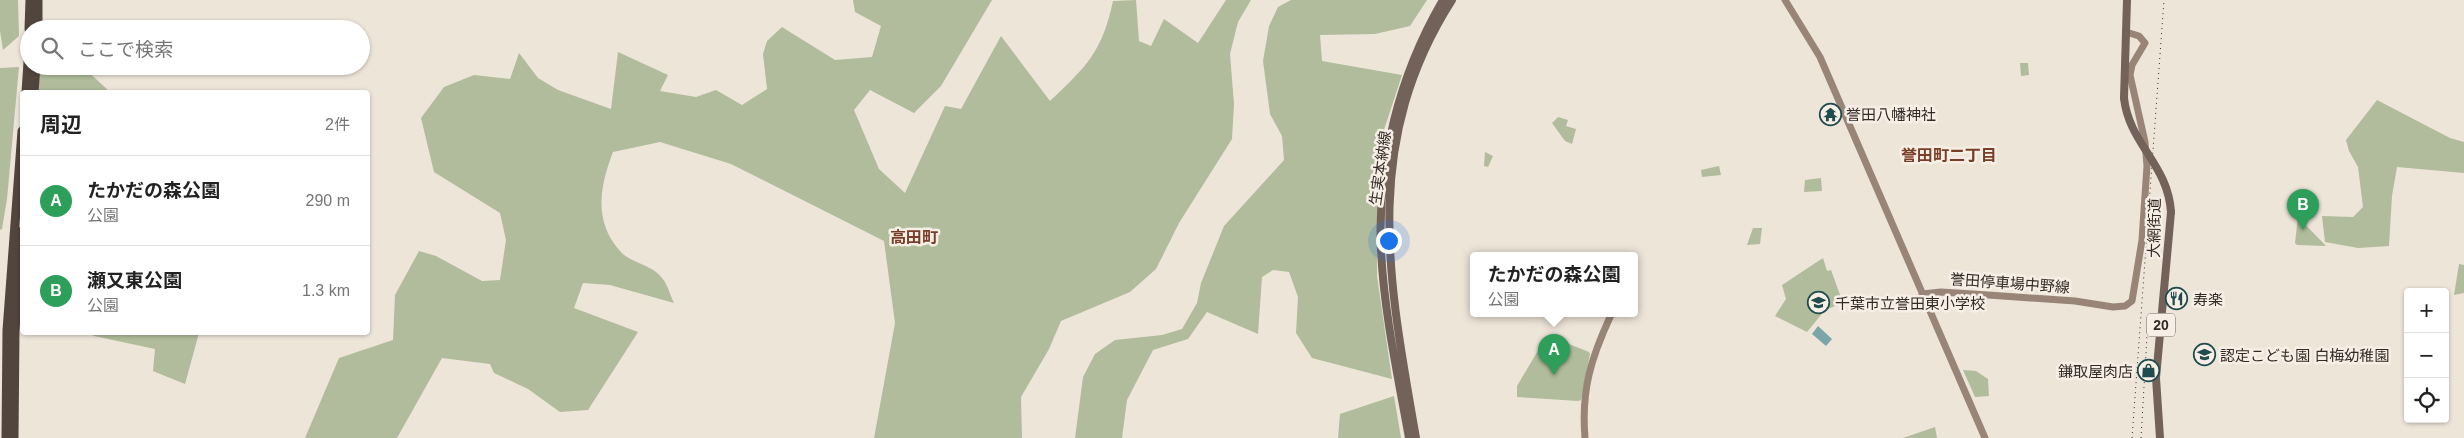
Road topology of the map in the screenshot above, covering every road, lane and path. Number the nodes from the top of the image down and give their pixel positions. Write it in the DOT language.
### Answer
graph roads {
  1 [pos="30,0"];
  2 [pos="38,0"];
  3 [pos="1443,0"];
  4 [pos="1452,0"];
  5 [pos="1784,0"];
  6 [pos="2127,0"];
  7 [pos="30,20"];
  8 [pos="38,20"];
  9 [pos="2126,32"];
  10 [pos="27,75"];
  11 [pos="35,75"];
  12 [pos="26,90"];
  13 [pos="34,90"];
  14 [pos="20,157"];
  15 [pos="20,259"];
  16 [pos="1922,294"];
  17 [pos="1610,317"];
  18 [pos="14,420"];
  19 [pos="6,438"];
  20 [pos="14,438"];
  21 [pos="19,438"];
  22 [pos="1409,438"];
  23 [pos="1416,438"];
  24 [pos="1585,438"];
  25 [pos="1985,438"];
  26 [pos="2160,438"];
  1 -- 7 [label="highway"];
  2 -- 8 [label="highway"];
  3 -- 22 [label="main road, 生実本納線"];
  4 -- 23 [label="main road, 生実本納線"];
  5 -- 16 [label="main road"];
  6 -- 9 [label="main road, 大網街道 / 20"];
  9 -- 16 [label="main road, 誉田停車場中野線"];
  9 -- 26 [label="main road, 大網街道 / 20, bridge"];
  10 -- 12 [label="highway"];
  11 -- 13 [label="highway"];
  14 -- 19 [label="highway"];
  15 -- 18 [label="highway"];
  16 -- 25 [label="main road"];
  17 -- 24 [label="main road"];
  18 -- 20 [label="highway"];
  18 -- 21 [label="highway"];
}
